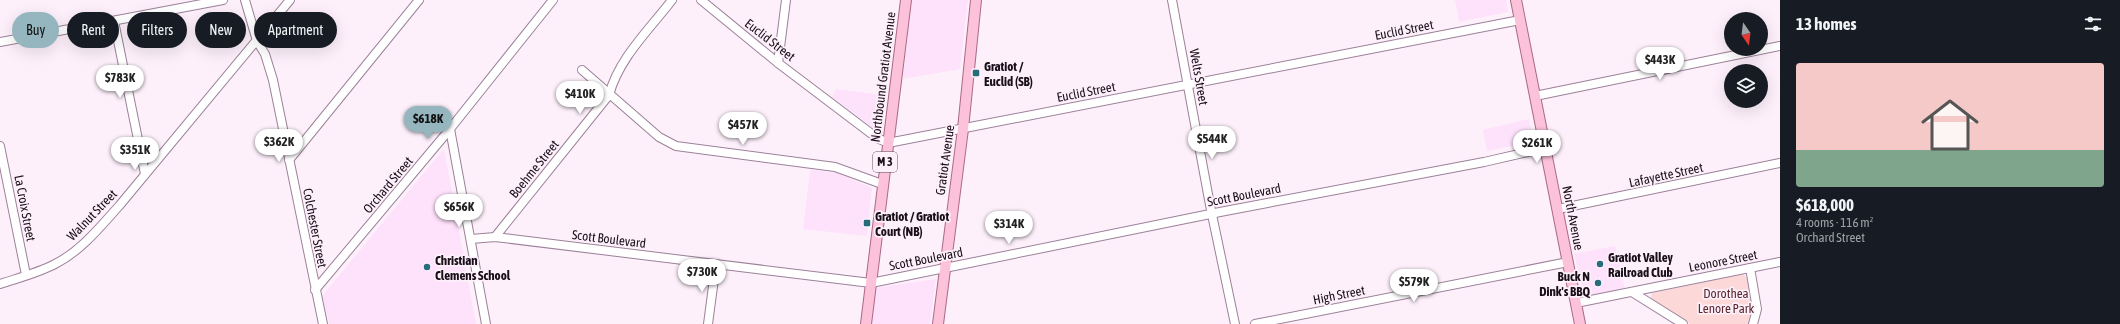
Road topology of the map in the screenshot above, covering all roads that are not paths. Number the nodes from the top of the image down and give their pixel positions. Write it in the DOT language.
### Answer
graph roads {
  1 [pos="223,0"];
  2 [pos="245,0"];
  3 [pos="290,0"];
  4 [pos="419,0"];
  5 [pos="553,0"];
  6 [pos="672,0"];
  7 [pos="701,0"];
  8 [pos="786,0"];
  9 [pos="906,0"];
  10 [pos="976,0"];
  11 [pos="1172,0"];
  12 [pos="1516,0"];
  13 [pos="280,12"];
  14 [pos="119,20"];
  15 [pos="1520,20"];
  16 [pos="67,30"];
  17 [pos="254,31"];
  18 [pos="0,42"];
  19 [pos="254,45"];
  20 [pos="119,46"];
  21 [pos="1780,46"];
  22 [pos="261,48"];
  23 [pos="778,62"];
  24 [pos="582,70"];
  25 [pos="1189,84"];
  26 [pos="609,95"];
  27 [pos="1535,96"];
  28 [pos="450,129"];
  29 [pos="963,129"];
  30 [pos="888,143"];
  31 [pos="0,146"];
  32 [pos="1545,148"];
  33 [pos="289,160"];
  34 [pos="1780,163"];
  35 [pos="145,174"];
  36 [pos="882,184"];
  37 [pos="1558,209"];
  38 [pos="1212,214"];
  39 [pos="495,237"];
  40 [pos="471,239"];
  41 [pos="1568,262"];
  42 [pos="1780,262"];
  43 [pos="716,264"];
  44 [pos="944,268"];
  45 [pos="1750,268"];
  46 [pos="26,275"];
  47 [pos="871,283"];
  48 [pos="0,284"];
  49 [pos="315,290"];
  50 [pos="1632,292"];
  51 [pos="1576,303"];
  52 [pos="322,324"];
  53 [pos="486,324"];
  54 [pos="708,324"];
  55 [pos="866,324"];
  56 [pos="938,324"];
  57 [pos="1236,324"];
  58 [pos="1256,324"];
  59 [pos="1580,324"];
  60 [pos="1683,324"];
  61 [pos="1753,324"];
  1 -- 14 [label="street"];
  2 -- 17 [label="street, Colchester Street"];
  3 -- 13 [label="street, Walnut Street"];
  4 -- 33 [label="street"];
  5 -- 28 [label="street, Orchard Street"];
  6 -- 26 [label="street, Boehme Street"];
  7 -- 23 [label="street, Euclid Street"];
  8 -- 23 [label="street"];
  9 -- 30 [label="main road, Northbound Gratiot Avenue / M 3"];
  10 -- 29 [label="main road, Gratiot Avenue"];
  11 -- 25 [label="street, Welts Street"];
  12 -- 15 [label="main road, North Avenue"];
  15 -- 25 [label="street, Euclid Street"];
  15 -- 27 [label="main road, North Avenue"];
  16 -- 18 [label="street"];
  19 -- 35 [label="street, Walnut Street"];
  20 -- 35 [label="street"];
  21 -- 27 [label="street"];
  22 -- 33 [label="street, Colchester Street"];
  23 -- 30 [label="street, Euclid Street"];
  24 -- 26 [label="street"];
  25 -- 29 [label="street, Euclid Street"];
  25 -- 38 [label="street, Welts Street"];
  26 -- 36 [label="street"];
  26 -- 39 [label="street, Boehme Street"];
  27 -- 32 [label="main road, North Avenue"];
  28 -- 40 [label="street"];
  28 -- 49 [label="street, Orchard Street"];
  29 -- 30 [label="street, Euclid Street"];
  29 -- 44 [label="main road, Gratiot Avenue"];
  30 -- 36 [label="main road, Northbound Gratiot Avenue / M 3"];
  31 -- 46 [label="street, La Croix Street"];
  32 -- 37 [label="main road, North Avenue"];
  32 -- 38 [label="street, Scott Boulevard"];
  33 -- 49 [label="street, Colchester Street"];
  34 -- 37 [label="street, Lafayette Street"];
  35 -- 46 [label="street, Walnut Street"];
  36 -- 47 [label="main road, Northbound Gratiot Avenue / M 3"];
  37 -- 41 [label="main road, North Avenue"];
  38 -- 44 [label="street, Scott Boulevard"];
  38 -- 57 [label="street, Welts Street"];
  39 -- 40 [label="street, Scott Boulevard"];
  39 -- 43 [label="street, Scott Boulevard"];
  40 -- 53 [label="street"];
  41 -- 51 [label="main road, North Avenue"];
  41 -- 58 [label="street, High Street"];
  42 -- 45 [label="street, Leonore Street"];
  43 -- 47 [label="street, Scott Boulevard"];
  43 -- 54 [label="street"];
  44 -- 47 [label="street, Scott Boulevard"];
  44 -- 56 [label="main road, Gratiot Avenue"];
  45 -- 50 [label="street, Leonore Street"];
  45 -- 61 [label="street"];
  46 -- 48 [label="street, Walnut Street"];
  47 -- 55 [label="main road, Northbound Gratiot Avenue / M 3"];
  49 -- 52 [label="street, Colchester Street"];
  50 -- 51 [label="street, Leonore Street"];
  50 -- 60 [label="street"];
  51 -- 59 [label="main road, North Avenue"];
}
